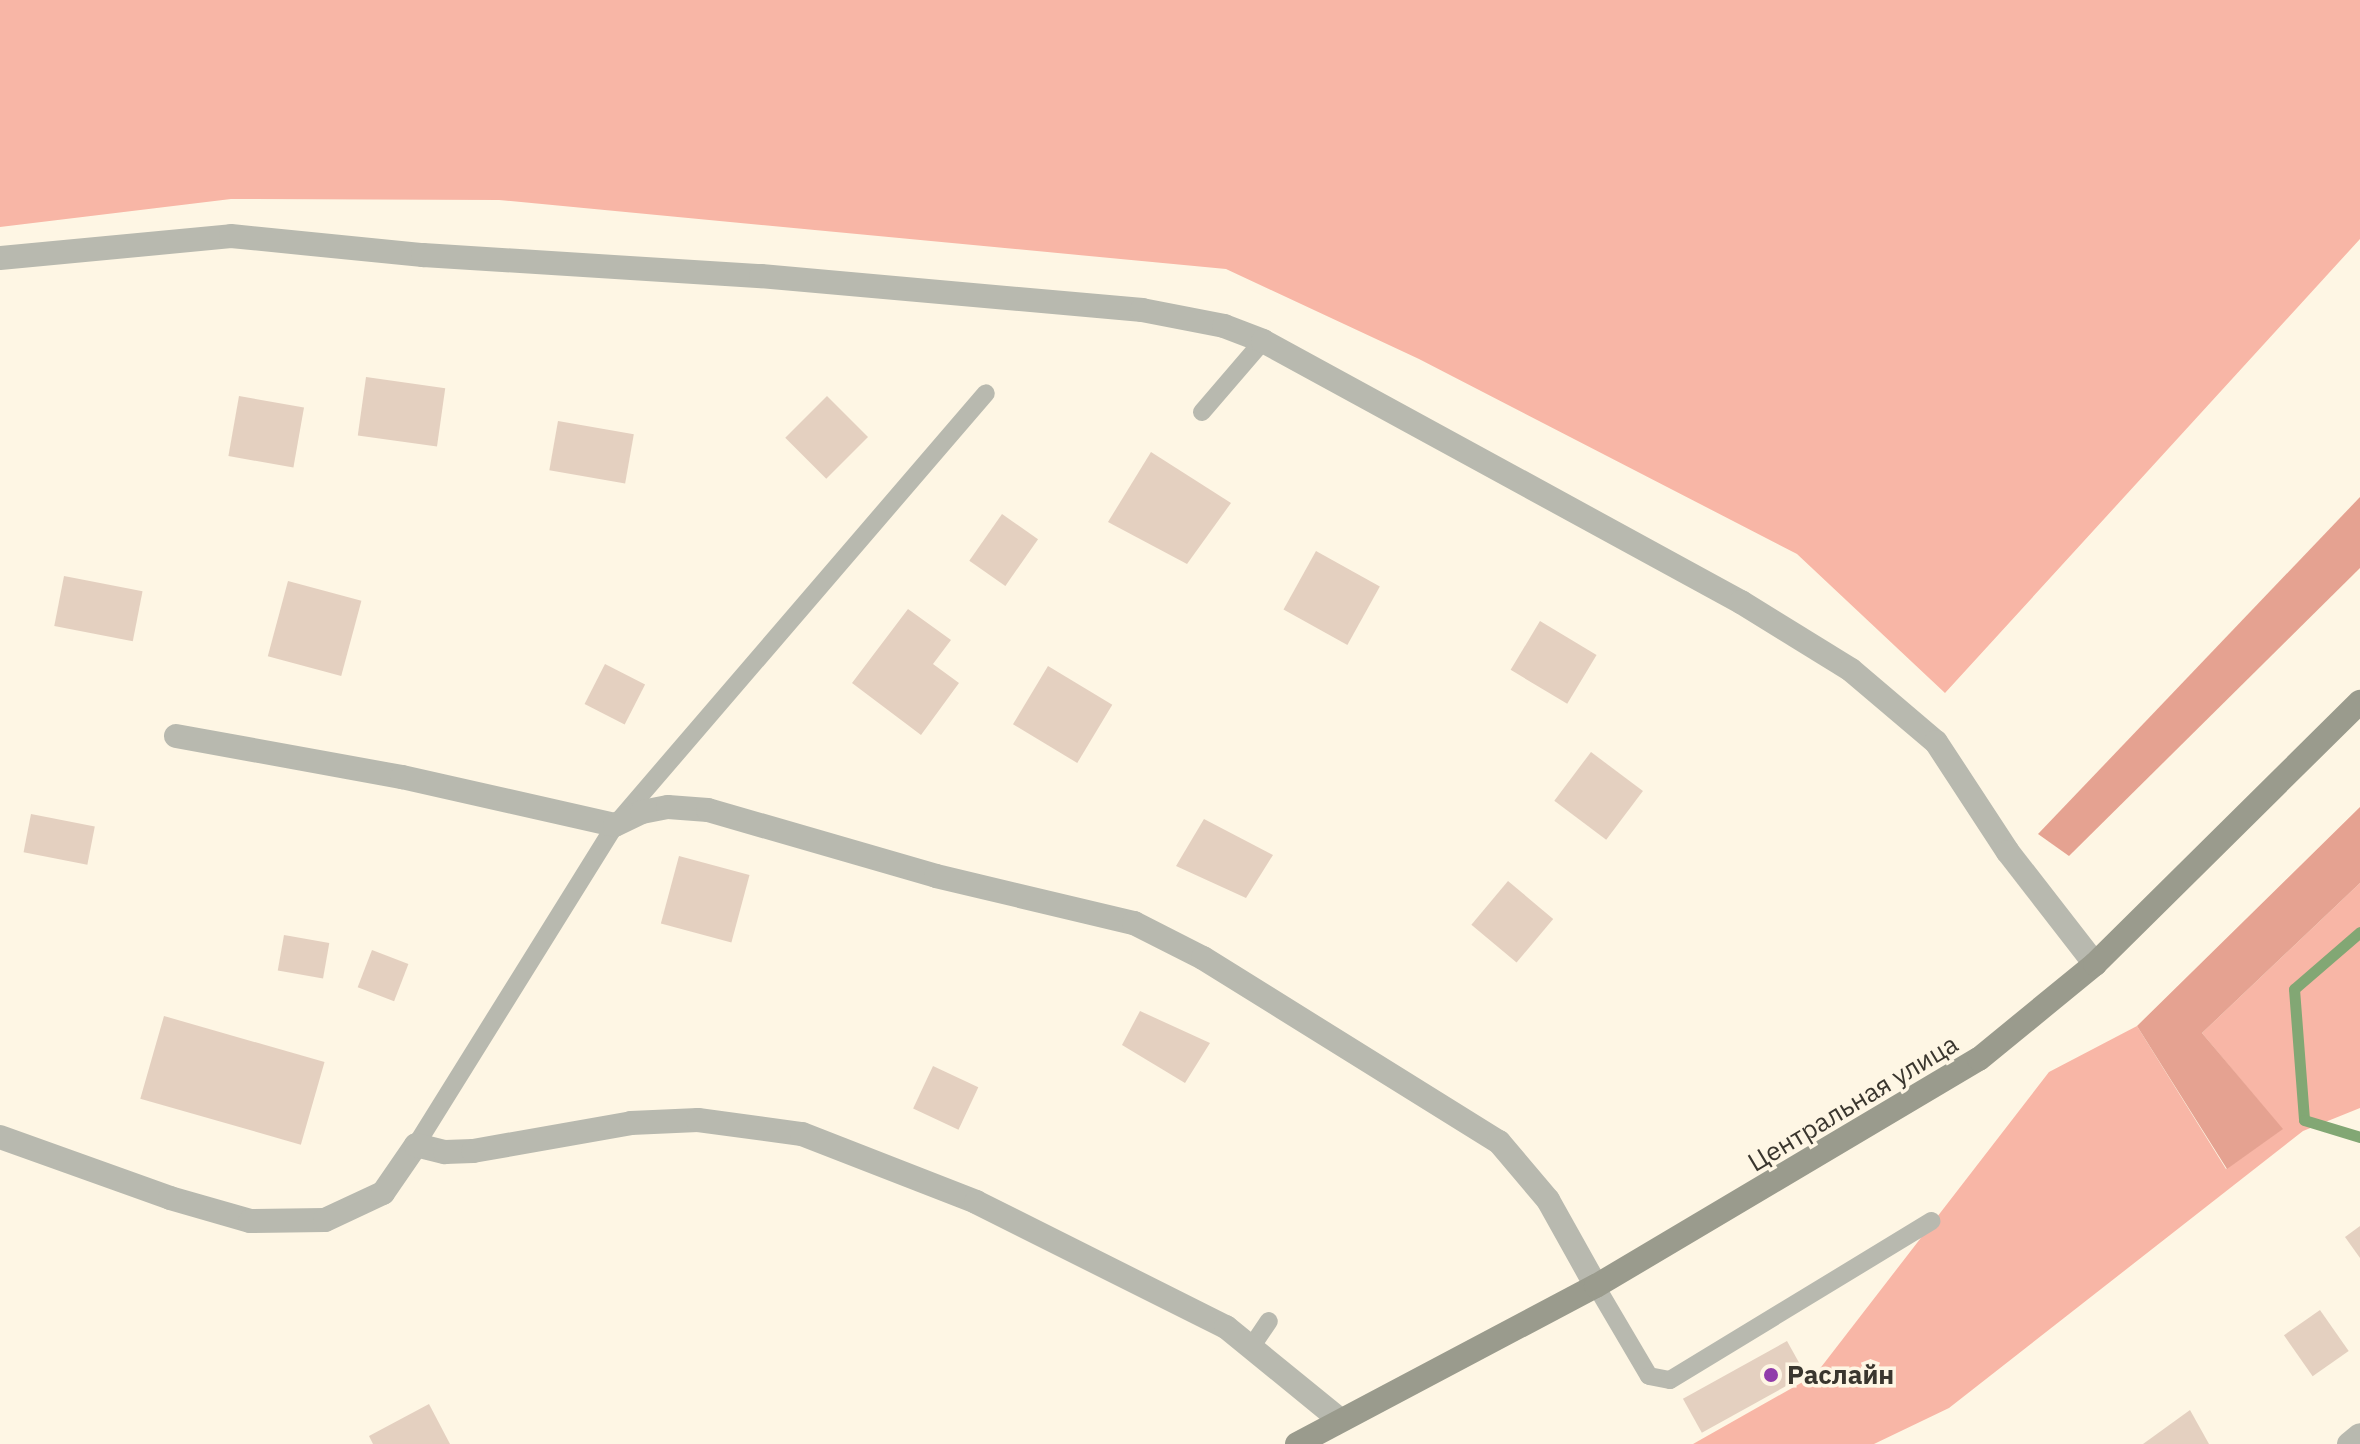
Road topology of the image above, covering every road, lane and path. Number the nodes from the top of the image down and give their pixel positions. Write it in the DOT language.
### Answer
graph roads {
  1 [pos="0,258"];
  2 [pos="1263,341"];
  3 [pos="986,393"];
  4 [pos="1202,412"];
  5 [pos="2360,702"];
  6 [pos="176,736"];
  7 [pos="615,825"];
  8 [pos="2095,964"];
  9 [pos="0,1137"];
  10 [pos="416,1145"];
  11 [pos="1932,1221"];
  12 [pos="1596,1286"];
  13 [pos="1269,1321"];
  14 [pos="1252,1346"];
  15 [pos="1340,1420"];
  16 [pos="2360,1435"];
  17 [pos="1297,1444"];
  18 [pos="2349,1444"];
  1 -- 2 [label="street"];
  2 -- 4 [label="lane"];
  2 -- 8 [label="street"];
  3 -- 7 [label="lane"];
  5 -- 8 [label="main road, Центральная улица"];
  6 -- 7 [label="street"];
  7 -- 10 [label="lane"];
  7 -- 12 [label="street"];
  8 -- 12 [label="main road, Центральная улица"];
  9 -- 10 [label="street"];
  10 -- 14 [label="street"];
  11 -- 12 [label="lane"];
  12 -- 15 [label="main road, Центральная улица"];
  13 -- 14 [label="lane"];
  14 -- 15 [label="street"];
  15 -- 17 [label="main road, Центральная улица"];
  16 -- 18 [label="street"];
}
